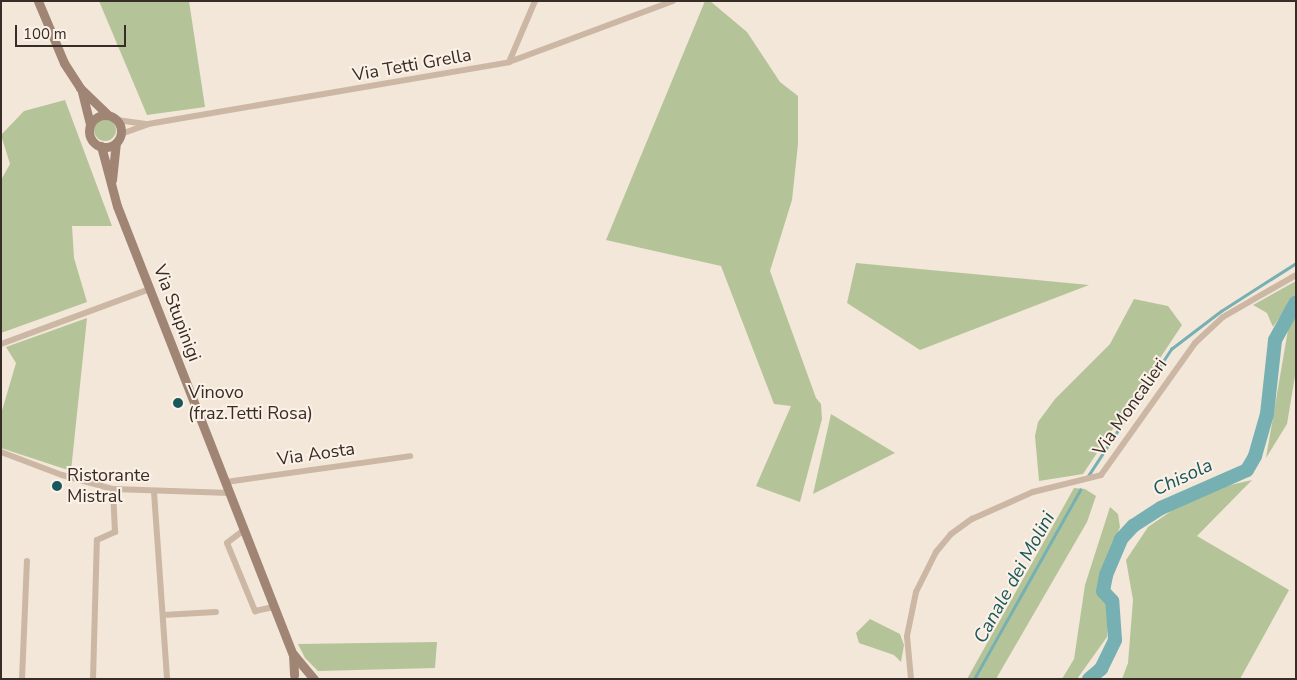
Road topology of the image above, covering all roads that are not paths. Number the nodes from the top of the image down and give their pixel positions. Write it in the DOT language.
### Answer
graph roads {
  1 [pos="38,1"];
  2 [pos="535,1"];
  3 [pos="672,1"];
  4 [pos="509,62"];
  5 [pos="80,88"];
  6 [pos="108,114"];
  7 [pos="117,120"];
  8 [pos="90,124"];
  9 [pos="148,124"];
  10 [pos="121,134"];
  11 [pos="116,143"];
  12 [pos="101,146"];
  13 [pos="113,193"];
  14 [pos="1296,275"];
  15 [pos="150,289"];
  16 [pos="1,344"];
  17 [pos="1,452"];
  18 [pos="410,456"];
  19 [pos="226,482"];
  20 [pos="113,489"];
  21 [pos="154,492"];
  22 [pos="230,493"];
  23 [pos="244,530"];
  24 [pos="27,561"];
  25 [pos="274,607"];
  26 [pos="216,612"];
  27 [pos="163,615"];
  28 [pos="293,654"];
  29 [pos="307,671"];
  30 [pos="292,678"];
  31 [pos="22,679"];
  32 [pos="93,679"];
  33 [pos="167,679"];
  34 [pos="314,679"];
  35 [pos="911,679"];
  1 -- 5 [label="street, Via Stupinigi"];
  2 -- 4 [label="street"];
  3 -- 4 [label="street, Via Tetti Grella"];
  4 -- 9 [label="street, Via Tetti Grella"];
  5 -- 6 [label="street, Via Stupinigi"];
  5 -- 8 [label="street, Via Stupinigi"];
  6 -- 7 [label="street, Via Stupinigi"];
  6 -- 8 [label="street"];
  7 -- 9 [label="street, Via Tetti Grella"];
  7 -- 10 [label="street"];
  8 -- 12 [label="street, Via Stupinigi"];
  9 -- 10 [label="street, Via Tetti Grella"];
  10 -- 11 [label="street, Via Stupinigi"];
  11 -- 12 [label="street"];
  11 -- 13 [label="street, Via Stupinigi"];
  12 -- 13 [label="street, Via Stupinigi"];
  13 -- 15 [label="street, Via Stupinigi"];
  14 -- 35 [label="street, Via Moncalieri"];
  15 -- 16 [label="street"];
  15 -- 19 [label="street, Via Stupinigi"];
  17 -- 20 [label="street"];
  18 -- 19 [label="street, Via Aosta"];
  19 -- 22 [label="street, Via Stupinigi"];
  20 -- 21 [label="street"];
  20 -- 32 [label="street"];
  21 -- 22 [label="street"];
  21 -- 27 [label="street"];
  22 -- 23 [label="street, Via Stupinigi"];
  23 -- 25 [label="street, Via Stupinigi"];
  23 -- 25 [label="street"];
  24 -- 31 [label="street"];
  25 -- 28 [label="street, Via Stupinigi"];
  26 -- 27 [label="street"];
  27 -- 33 [label="street"];
  28 -- 29 [label="street, Via Stupinigi"];
  28 -- 30 [label="street, Via Stupinigi"];
  29 -- 30 [label="street"];
  29 -- 34 [label="street, Via Stupinigi"];
}
